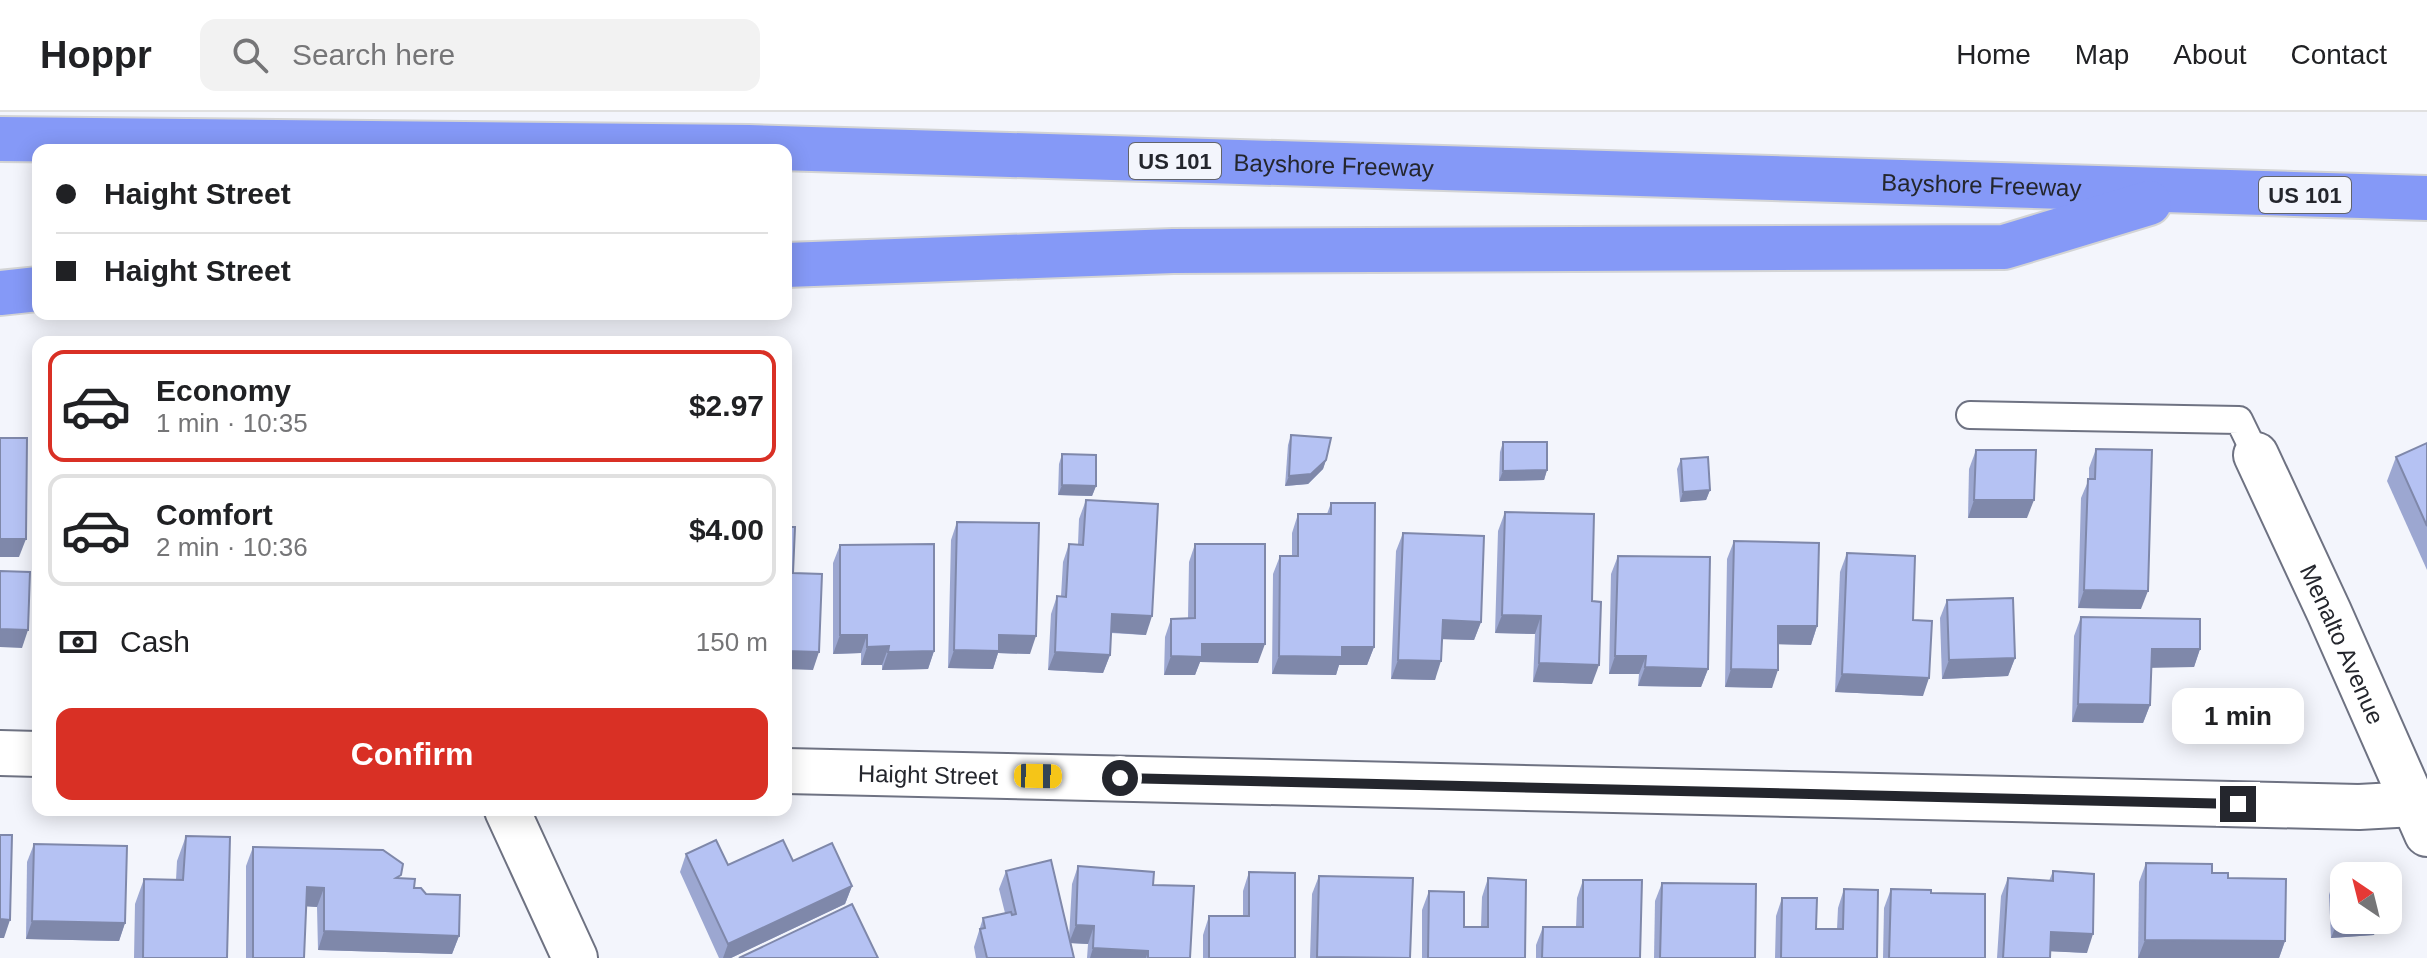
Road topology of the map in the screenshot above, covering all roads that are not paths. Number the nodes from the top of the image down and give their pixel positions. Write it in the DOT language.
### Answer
graph roads {
  1 [pos="0,139"];
  2 [pos="468,144"];
  3 [pos="792,148"];
  4 [pos="2182,193"];
  5 [pos="2427,198"];
  6 [pos="792,265"];
  7 [pos="32,290"];
  8 [pos="0,293"];
  9 [pos="1970,415"];
  10 [pos="2256,455"];
  11 [pos="0,753"];
  12 [pos="32,754"];
  13 [pos="792,771"];
  14 [pos="510,816"];
  15 [pos="2420,819"];
  16 [pos="575,958"];
  1 -- 2 [label="highway, Bayshore Freeway / US 101"];
  3 -- 4 [label="highway, Bayshore Freeway / US 101"];
  4 -- 5 [label="highway, Bayshore Freeway / US 101"];
  4 -- 6 [label="highway"];
  7 -- 8 [label="highway"];
  9 -- 10 [label="lane"];
  10 -- 15 [label="street, Menalto Avenue"];
  11 -- 12 [label="street"];
  13 -- 15 [label="street, Haight Street"];
  14 -- 16 [label="street"];
}
